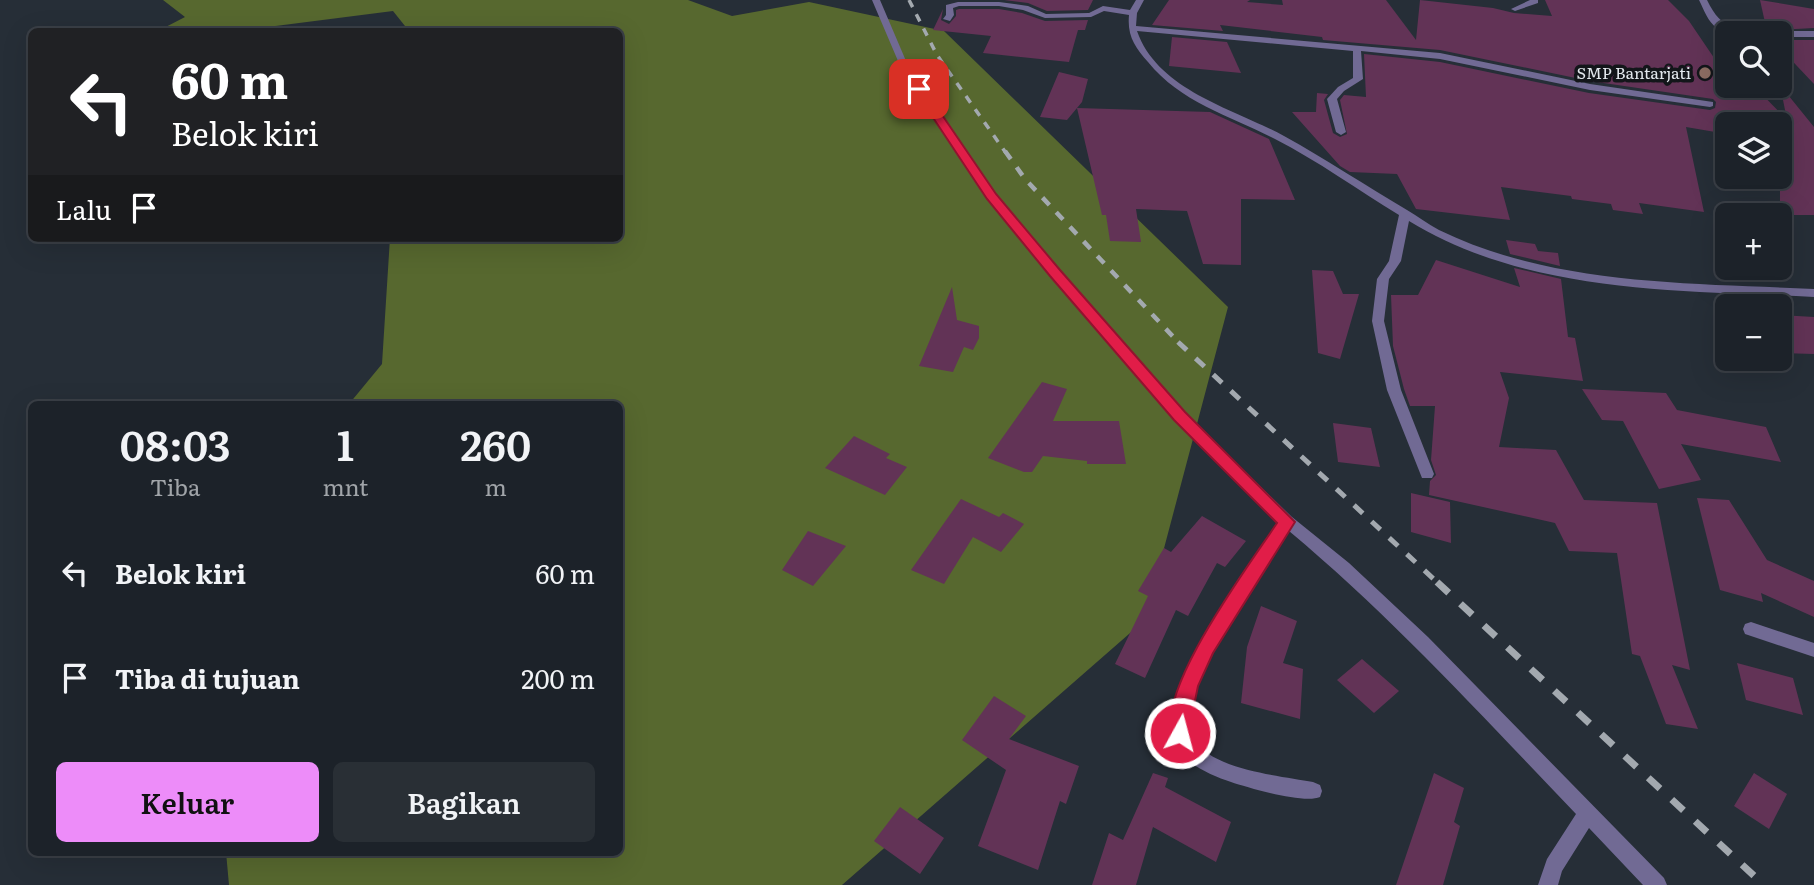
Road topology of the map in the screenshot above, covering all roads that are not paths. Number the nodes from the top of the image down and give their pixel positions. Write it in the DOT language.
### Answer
graph roads {
  1 [pos="876,0"];
  2 [pos="1140,0"];
  3 [pos="1534,0"];
  4 [pos="1703,0"];
  5 [pos="1516,9"];
  6 [pos="1133,13"];
  7 [pos="947,19"];
  8 [pos="1715,21"];
  9 [pos="1132,28"];
  10 [pos="1792,34"];
  11 [pos="1814,34"];
  12 [pos="1357,49"];
  13 [pos="1710,104"];
  14 [pos="1341,132"];
  15 [pos="1405,213"];
  16 [pos="1814,293"];
  17 [pos="1427,474"];
  18 [pos="1287,522"];
  19 [pos="1751,629"];
  20 [pos="1814,650"];
  21 [pos="1313,791"];
  22 [pos="1586,815"];
  23 [pos="1548,885"];
  24 [pos="1657,885"];
  1 -- 18 [label="street"];
  2 -- 6 [label="street"];
  3 -- 5 [label="street"];
  4 -- 8 [label="street"];
  6 -- 7 [label="street"];
  6 -- 9 [label="street"];
  9 -- 12 [label="street"];
  9 -- 15 [label="street"];
  10 -- 11 [label="street"];
  12 -- 13 [label="street"];
  12 -- 14 [label="street"];
  15 -- 16 [label="street"];
  15 -- 17 [label="street"];
  18 -- 21 [label="street"];
  18 -- 22 [label="street"];
  19 -- 20 [label="street"];
  22 -- 23 [label="street"];
  22 -- 24 [label="street"];
}
